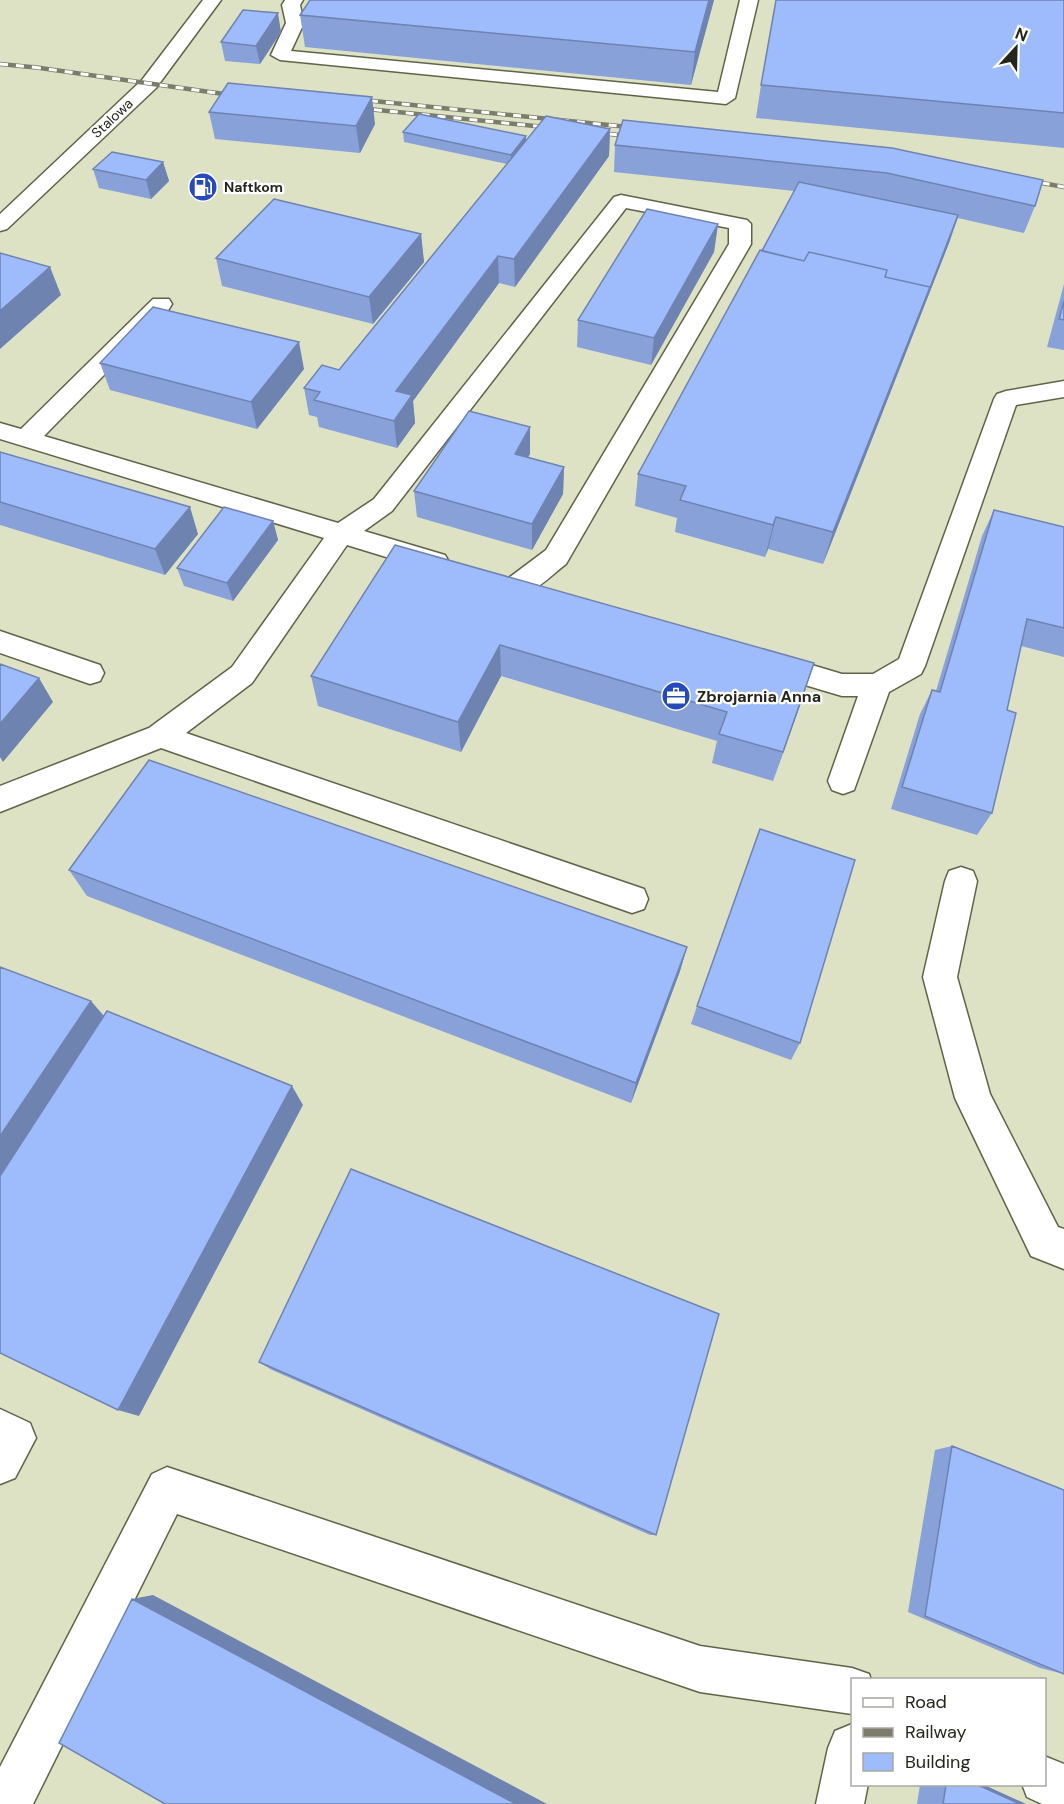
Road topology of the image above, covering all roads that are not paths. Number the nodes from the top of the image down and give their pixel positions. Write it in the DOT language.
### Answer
graph roads {
  1 [pos="212,0"];
  2 [pos="294,0"];
  3 [pos="749,0"];
  4 [pos="0,225"];
  5 [pos="161,304"];
  6 [pos="1064,389"];
  7 [pos="0,431"];
  8 [pos="26,439"];
  9 [pos="341,534"];
  10 [pos="462,570"];
  11 [pos="550,597"];
  12 [pos="0,642"];
  13 [pos="741,655"];
  14 [pos="90,673"];
  15 [pos="877,685"];
  16 [pos="160,736"];
  17 [pos="843,781"];
  18 [pos="0,799"];
  19 [pos="961,881"];
  20 [pos="632,899"];
  21 [pos="1064,1249"];
  22 [pos="0,1430"];
  23 [pos="0,1463"];
  24 [pos="851,1691"];
  25 [pos="851,1753"];
  26 [pos="1046,1781"];
  27 [pos="1064,1789"];
  28 [pos="7,1804"];
  29 [pos="840,1804"];
  1 -- 4 [label="street, Stalowa"];
  2 -- 3 [label="street"];
  5 -- 8 [label="street"];
  6 -- 15 [label="street"];
  7 -- 8 [label="street"];
  8 -- 9 [label="street"];
  9 -- 10 [label="street"];
  9 -- 11 [label="street"];
  9 -- 16 [label="street"];
  12 -- 14 [label="street"];
  13 -- 15 [label="street"];
  15 -- 17 [label="street"];
  16 -- 18 [label="street"];
  16 -- 20 [label="street"];
  19 -- 21 [label="street"];
  22 -- 23 [label="street"];
  24 -- 28 [label="street"];
  25 -- 29 [label="street"];
  26 -- 27 [label="street"];
}
